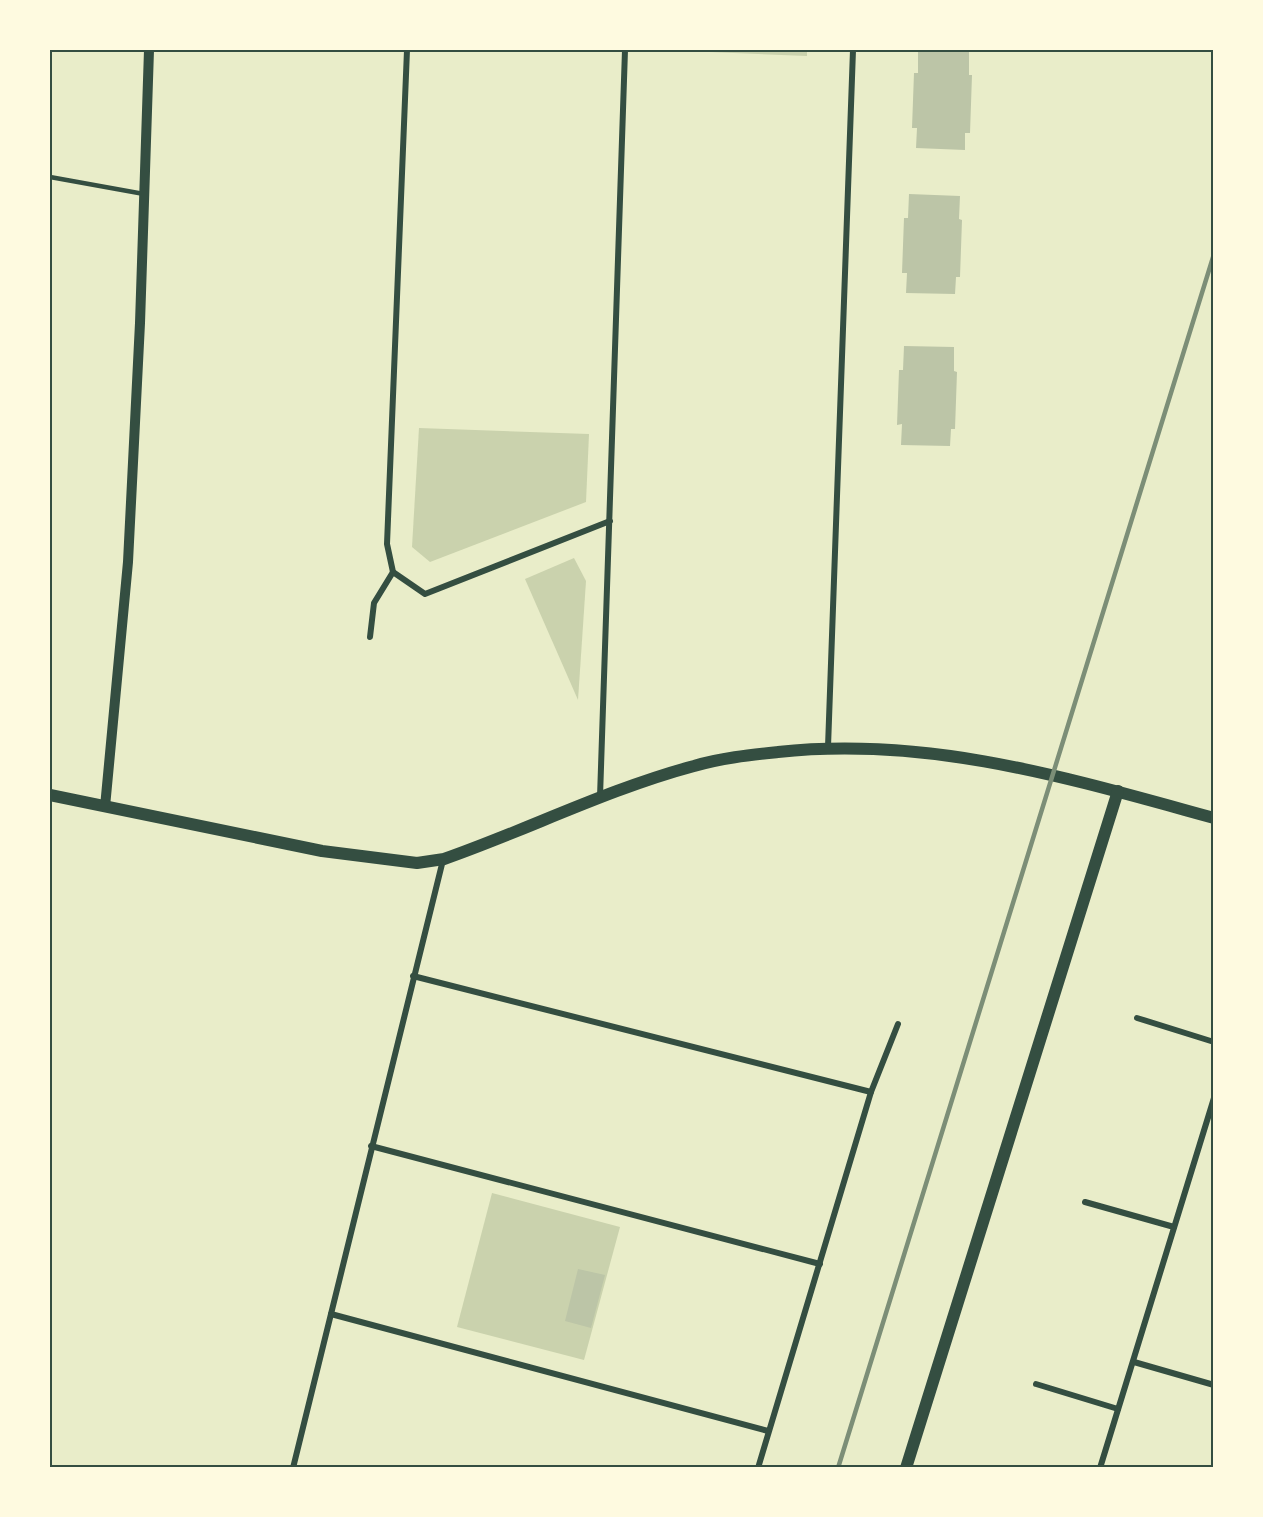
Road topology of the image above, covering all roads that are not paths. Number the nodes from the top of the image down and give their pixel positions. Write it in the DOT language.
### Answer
graph roads {
  1 [pos="149,50"];
  2 [pos="407,50"];
  3 [pos="625,50"];
  4 [pos="854,50"];
  5 [pos="50,177"];
  6 [pos="144,194"];
  7 [pos="609,521"];
  8 [pos="393,572"];
  9 [pos="370,637"];
  10 [pos="828,747"];
  11 [pos="1118,792"];
  12 [pos="50,795"];
  13 [pos="600,798"];
  14 [pos="105,807"];
  15 [pos="1214,818"];
  16 [pos="444,859"];
  17 [pos="413,976"];
  18 [pos="1137,1018"];
  19 [pos="898,1024"];
  20 [pos="1214,1042"];
  21 [pos="871,1092"];
  22 [pos="1214,1098"];
  23 [pos="371,1146"];
  24 [pos="1085,1202"];
  25 [pos="1174,1227"];
  26 [pos="820,1264"];
  27 [pos="331,1314"];
  28 [pos="1134,1362"];
  29 [pos="1036,1384"];
  30 [pos="1214,1385"];
  31 [pos="1118,1409"];
  32 [pos="768,1431"];
  33 [pos="293,1467"];
  34 [pos="758,1467"];
  35 [pos="906,1467"];
  36 [pos="1100,1467"];
  1 -- 6 [label="street"];
  2 -- 8 [label="street"];
  3 -- 7 [label="street"];
  4 -- 10 [label="street"];
  5 -- 6 [label="lane"];
  6 -- 14 [label="street"];
  7 -- 8 [label="street"];
  7 -- 13 [label="street"];
  8 -- 9 [label="street"];
  10 -- 11 [label="main road"];
  10 -- 13 [label="main road"];
  11 -- 15 [label="main road"];
  11 -- 35 [label="main road"];
  12 -- 14 [label="main road"];
  13 -- 16 [label="main road"];
  14 -- 16 [label="main road"];
  16 -- 17 [label="street"];
  17 -- 21 [label="street"];
  17 -- 23 [label="street"];
  18 -- 20 [label="street"];
  19 -- 21 [label="street"];
  21 -- 26 [label="street"];
  22 -- 25 [label="street"];
  23 -- 26 [label="street"];
  23 -- 27 [label="street"];
  24 -- 25 [label="street"];
  25 -- 28 [label="street"];
  26 -- 32 [label="street"];
  27 -- 32 [label="street"];
  27 -- 33 [label="street"];
  28 -- 30 [label="street"];
  28 -- 31 [label="street"];
  29 -- 31 [label="street"];
  31 -- 36 [label="street"];
  32 -- 34 [label="street"];
}
